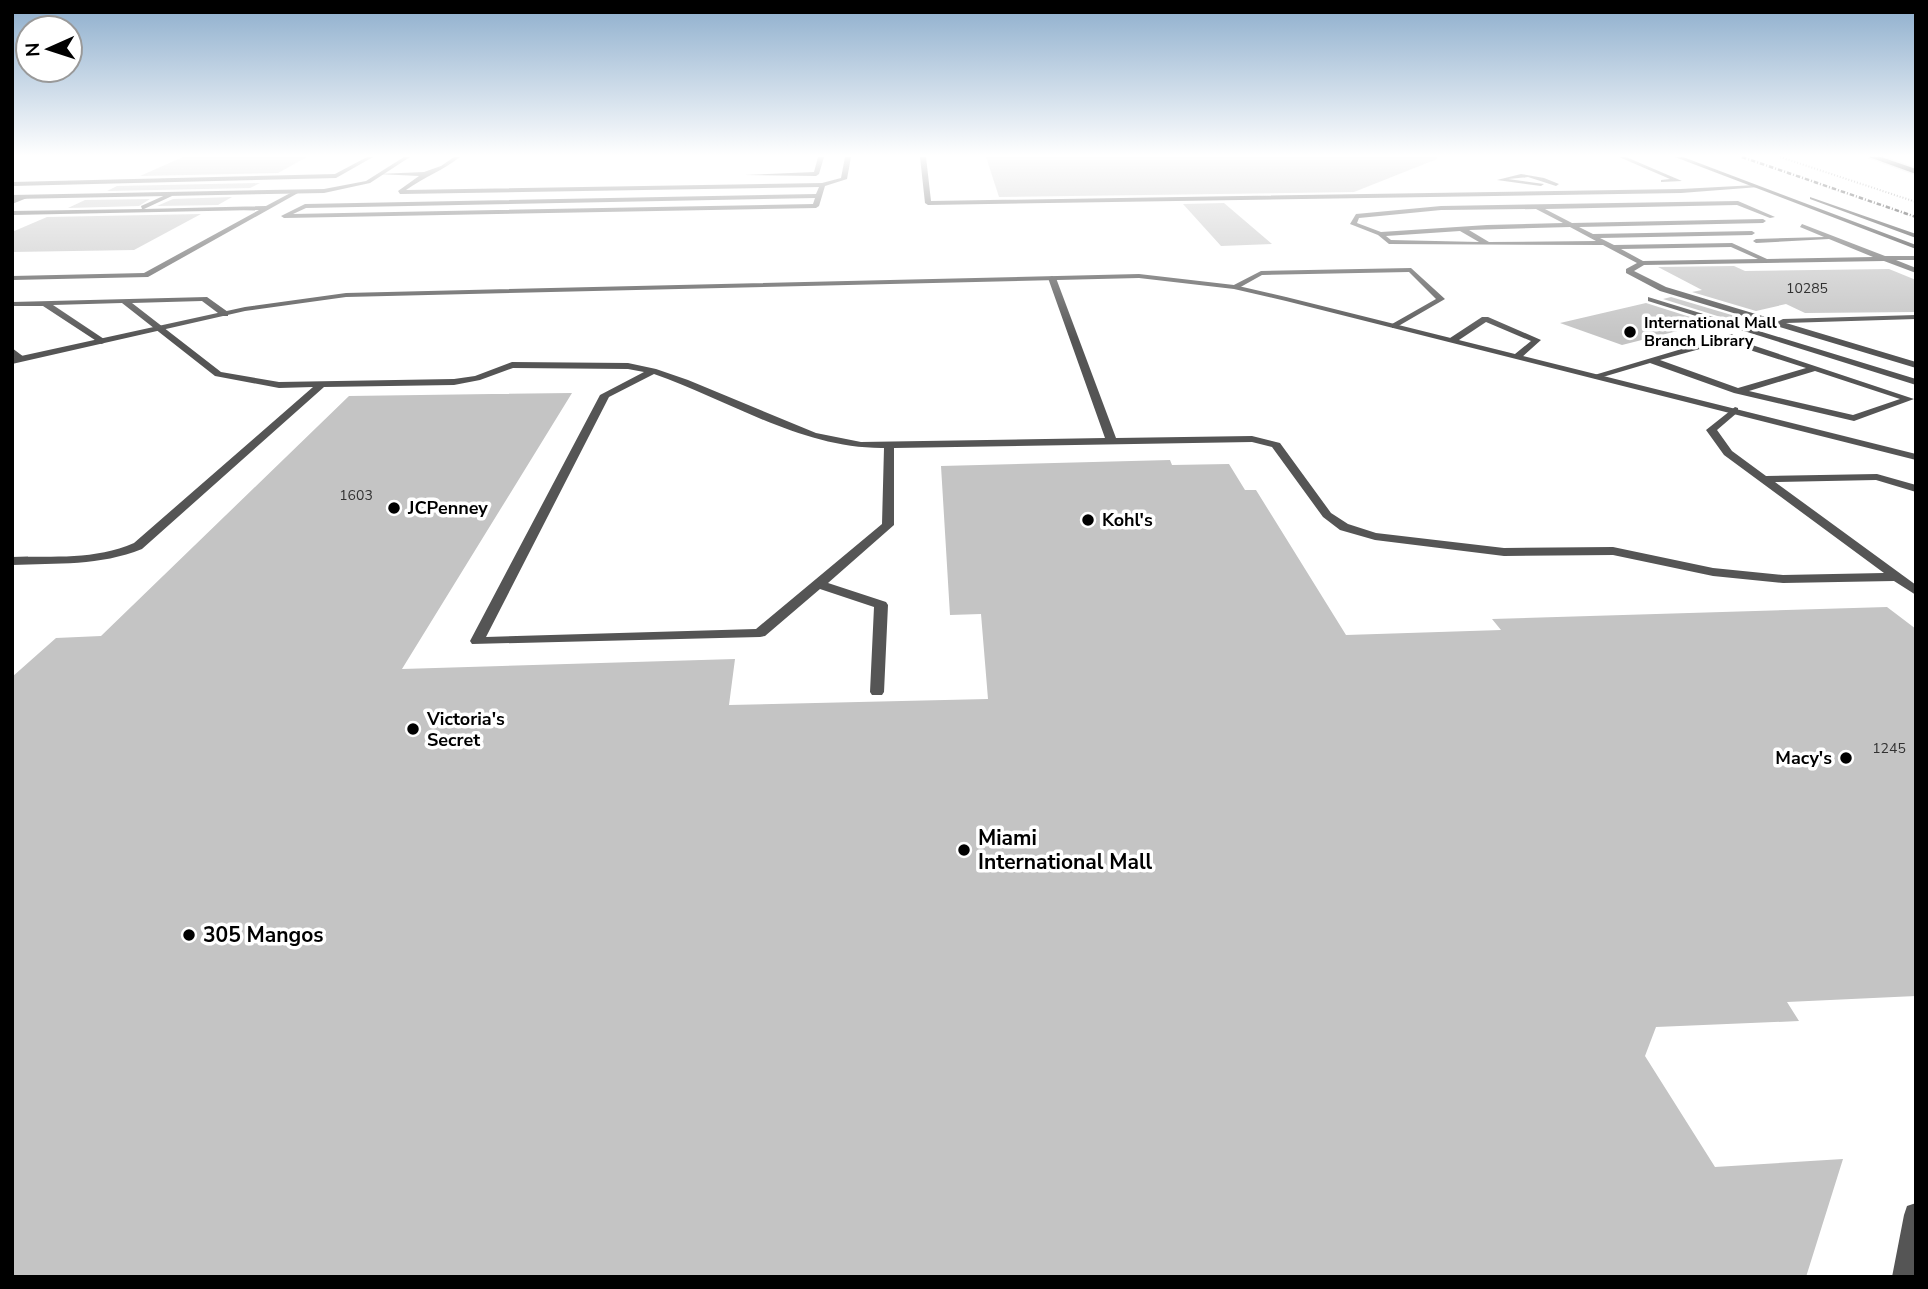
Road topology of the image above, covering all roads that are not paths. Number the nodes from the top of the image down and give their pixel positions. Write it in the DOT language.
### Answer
graph roads {
  1 [pos="252,217"];
  2 [pos="1356,217"];
  3 [pos="1556,217"];
  4 [pos="1640,217"];
  5 [pos="1836,217"];
  6 [pos="1864,217"];
  7 [pos="1763,221"];
  8 [pos="1654,223"];
  9 [pos="1571,225"];
  10 [pos="1802,226"];
  11 [pos="1462,229"];
  12 [pos="1380,234"];
  13 [pos="1678,234"];
  14 [pos="1592,236"];
  15 [pos="1916,236"];
  16 [pos="1835,239"];
  17 [pos="1604,243"];
  18 [pos="1488,244"];
  19 [pos="1702,245"];
  20 [pos="1613,247"];
  21 [pos="1916,247"];
  22 [pos="1886,258"];
  23 [pos="1916,258"];
  24 [pos="1769,261"];
  25 [pos="1642,263"];
  26 [pos="1916,271"];
  27 [pos="12,278"];
  28 [pos="1052,278"];
  29 [pos="1234,287"];
  30 [pos="1651,299"];
  31 [pos="124,301"];
  32 [pos="12,303"];
  33 [pos="44,303"];
  34 [pos="1679,308"];
  35 [pos="1658,313"];
  36 [pos="225,314"];
  37 [pos="1916,317"];
  38 [pos="1771,322"];
  39 [pos="1395,326"];
  40 [pos="158,329"];
  41 [pos="1753,331"];
  42 [pos="1725,339"];
  43 [pos="1453,340"];
  44 [pos="101,341"];
  45 [pos="12,351"];
  46 [pos="1518,356"];
  47 [pos="1845,359"];
  48 [pos="16,360"];
  49 [pos="1650,360"];
  50 [pos="1916,365"];
  51 [pos="1816,368"];
  52 [pos="653,370"];
  53 [pos="1596,376"];
  54 [pos="1916,382"];
  55 [pos="320,386"];
  56 [pos="1737,391"];
  57 [pos="1735,410"];
  58 [pos="1112,442"];
  59 [pos="889,446"];
  60 [pos="1916,457"];
  61 [pos="1763,479"];
  62 [pos="1916,489"];
  63 [pos="12,561"];
  64 [pos="1898,577"];
  65 [pos="819,584"];
  66 [pos="1916,590"];
  67 [pos="877,692"];
  68 [pos="1916,1215"];
  69 [pos="1905,1277"];
  1 -- 27 [label="street"];
  2 -- 12 [label="street"];
  3 -- 9 [label="street"];
  4 -- 8 [label="street"];
  5 -- 21 [label="main road"];
  6 -- 15 [label="main road"];
  7 -- 8 [label="street"];
  8 -- 9 [label="street"];
  8 -- 13 [label="street"];
  9 -- 11 [label="street"];
  9 -- 14 [label="street"];
  10 -- 16 [label="street"];
  11 -- 12 [label="street"];
  11 -- 18 [label="street"];
  12 -- 18 [label="street"];
  13 -- 14 [label="street"];
  13 -- 16 [label="street"];
  13 -- 19 [label="street"];
  14 -- 17 [label="street"];
  16 -- 22 [label="street"];
  17 -- 18 [label="street"];
  17 -- 20 [label="street"];
  19 -- 20 [label="street"];
  19 -- 24 [label="street"];
  20 -- 25 [label="street"];
  22 -- 23 [label="street"];
  22 -- 24 [label="street"];
  22 -- 26 [label="street"];
  24 -- 25 [label="street"];
  25 -- 38 [label="street"];
  28 -- 29 [label="street"];
  28 -- 36 [label="street"];
  28 -- 58 [label="street"];
  29 -- 39 [label="street"];
  29 -- 39 [label="street"];
  30 -- 34 [label="street"];
  31 -- 33 [label="street"];
  31 -- 36 [label="street"];
  31 -- 40 [label="street"];
  32 -- 33 [label="street"];
  33 -- 44 [label="street"];
  34 -- 35 [label="street"];
  34 -- 41 [label="street"];
  36 -- 40 [label="street"];
  37 -- 38 [label="street"];
  38 -- 50 [label="street"];
  39 -- 43 [label="street"];
  40 -- 44 [label="street"];
  40 -- 55 [label="street"];
  41 -- 42 [label="street"];
  41 -- 47 [label="street"];
  42 -- 49 [label="street"];
  42 -- 51 [label="street"];
  43 -- 46 [label="street"];
  43 -- 46 [label="street"];
  44 -- 48 [label="street"];
  45 -- 48 [label="street"];
  46 -- 53 [label="street"];
  47 -- 51 [label="street"];
  47 -- 54 [label="street"];
  49 -- 53 [label="street"];
  49 -- 56 [label="street"];
  51 -- 56 [label="street"];
  51 -- 56 [label="street"];
  52 -- 55 [label="street"];
  52 -- 59 [label="street"];
  52 -- 65 [label="street"];
  53 -- 57 [label="street"];
  55 -- 63 [label="street"];
  57 -- 60 [label="street"];
  57 -- 61 [label="street"];
  58 -- 59 [label="street"];
  58 -- 64 [label="street"];
  59 -- 65 [label="street"];
  61 -- 62 [label="street"];
  61 -- 64 [label="street"];
  64 -- 66 [label="street"];
  65 -- 67 [label="street"];
  68 -- 69 [label="street"];
}
